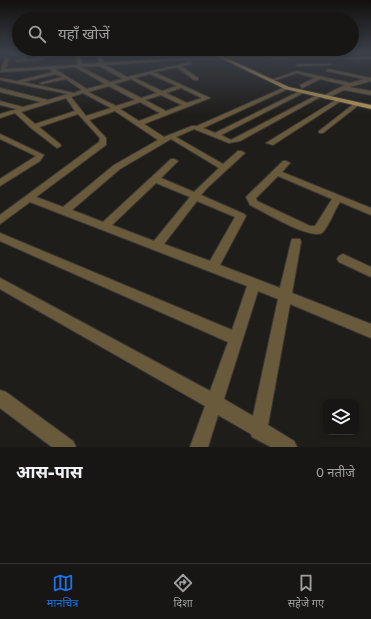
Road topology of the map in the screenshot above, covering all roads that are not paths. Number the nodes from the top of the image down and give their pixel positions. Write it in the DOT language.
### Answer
graph roads {
  1 [pos="44,74"];
  2 [pos="63,74"];
  3 [pos="92,74"];
  4 [pos="121,74"];
  5 [pos="143,74"];
  6 [pos="154,74"];
  7 [pos="189,74"];
  8 [pos="258,74"];
  9 [pos="260,74"];
  10 [pos="291,74"];
  11 [pos="303,74"];
  12 [pos="322,74"];
  13 [pos="349,74"];
  14 [pos="66,78"];
  15 [pos="129,78"];
  16 [pos="317,78"];
  17 [pos="0,79"];
  18 [pos="196,79"];
  19 [pos="273,80"];
  20 [pos="370,80"];
  21 [pos="18,82"];
  22 [pos="42,83"];
  23 [pos="76,84"];
  24 [pos="109,84"];
  25 [pos="350,85"];
  26 [pos="182,86"];
  27 [pos="61,87"];
  28 [pos="287,88"];
  29 [pos="344,88"];
  30 [pos="302,89"];
  31 [pos="0,90"];
  32 [pos="86,91"];
  33 [pos="161,93"];
  34 [pos="371,93"];
  35 [pos="72,96"];
  36 [pos="324,96"];
  37 [pos="140,100"];
  38 [pos="339,100"];
  39 [pos="49,102"];
  40 [pos="0,103"];
  41 [pos="357,104"];
  42 [pos="186,105"];
  43 [pos="371,106"];
  44 [pos="115,108"];
  45 [pos="25,109"];
  46 [pos="16,112"];
  47 [pos="79,112"];
  48 [pos="164,113"];
  49 [pos="0,116"];
  50 [pos="85,119"];
  51 [pos="138,124"];
  52 [pos="33,127"];
  53 [pos="198,128"];
  54 [pos="321,132"];
  55 [pos="216,135"];
  56 [pos="0,136"];
  57 [pos="166,138"];
  58 [pos="270,143"];
  59 [pos="57,146"];
  60 [pos="241,152"];
  61 [pos="174,161"];
  62 [pos="286,163"];
  63 [pos="222,167"];
  64 [pos="276,172"];
  65 [pos="155,179"];
  66 [pos="0,183"];
  67 [pos="196,196"];
  68 [pos="29,198"];
  69 [pos="337,199"];
  70 [pos="64,212"];
  71 [pos="371,212"];
  72 [pos="0,220"];
  73 [pos="105,226"];
  74 [pos="0,237"];
  75 [pos="296,242"];
  76 [pos="156,246"];
  77 [pos="343,259"];
  78 [pos="214,267"];
  79 [pos="371,272"];
  80 [pos="0,283"];
  81 [pos="254,285"];
  82 [pos="286,296"];
  83 [pos="371,331"];
  84 [pos="235,338"];
  85 [pos="0,398"];
  86 [pos="215,404"];
  87 [pos="258,431"];
  88 [pos="286,446"];
  89 [pos="67,447"];
  90 [pos="199,447"];
  1 -- 21 [label="street"];
  2 -- 14 [label="street"];
  3 -- 24 [label="street"];
  4 -- 15 [label="street"];
  5 -- 15 [label="street"];
  6 -- 26 [label="street"];
  7 -- 18 [label="street"];
  8 -- 28 [label="main road"];
  9 -- 19 [label="main road"];
  10 -- 19 [label="street"];
  11 -- 16 [label="street"];
  12 -- 16 [label="street"];
  13 -- 20 [label="street"];
  14 -- 22 [label="street"];
  14 -- 23 [label="street"];
  15 -- 24 [label="street"];
  15 -- 33 [label="street"];
  16 -- 25 [label="street"];
  16 -- 30 [label="street"];
  17 -- 21 [label="street"];
  19 -- 36 [label="main road"];
  20 -- 25 [label="street"];
  21 -- 35 [label="street"];
  23 -- 27 [label="street"];
  23 -- 32 [label="street"];
  24 -- 32 [label="street"];
  24 -- 37 [label="street"];
  25 -- 29 [label="street"];
  26 -- 33 [label="street"];
  26 -- 42 [label="street"];
  28 -- 30 [label="main road"];
  28 -- 53 [label="street"];
  29 -- 34 [label="street"];
  29 -- 36 [label="street"];
  30 -- 36 [label="main road"];
  30 -- 55 [label="street"];
  31 -- 39 [label="street"];
  32 -- 35 [label="street"];
  32 -- 44 [label="street"];
  33 -- 37 [label="street"];
  33 -- 42 [label="street"];
  35 -- 39 [label="street"];
  35 -- 47 [label="street"];
  36 -- 38 [label="main road"];
  36 -- 43 [label="main road"];
  36 -- 55 [label="street"];
  37 -- 44 [label="street"];
  37 -- 48 [label="street"];
  38 -- 41 [label="main road"];
  38 -- 58 [label="street"];
  39 -- 45 [label="street"];
  40 -- 45 [label="street"];
  41 -- 43 [label="main road"];
  41 -- 54 [label="street"];
  42 -- 48 [label="street"];
  44 -- 50 [label="street"];
  44 -- 51 [label="street"];
  45 -- 46 [label="street"];
  46 -- 49 [label="street"];
  46 -- 52 [label="street"];
  47 -- 50 [label="street"];
  47 -- 52 [label="street"];
  48 -- 51 [label="street"];
  50 -- 68 [label="street"];
  51 -- 57 [label="street"];
  52 -- 59 [label="street"];
  53 -- 55 [label="street"];
  53 -- 57 [label="street"];
  56 -- 66 [label="street"];
  57 -- 63 [label="street"];
  57 -- 70 [label="street"];
  60 -- 63 [label="street"];
  61 -- 65 [label="street"];
  62 -- 64 [label="street"];
  63 -- 67 [label="street"];
  64 -- 69 [label="street"];
  64 -- 69 [label="street"];
  65 -- 67 [label="street"];
  65 -- 73 [label="street"];
  67 -- 76 [label="street"];
  67 -- 78 [label="street"];
  68 -- 70 [label="street"];
  68 -- 72 [label="street"];
  69 -- 71 [label="street"];
  70 -- 73 [label="street"];
  73 -- 76 [label="street"];
  74 -- 84 [label="street"];
  75 -- 82 [label="street"];
  76 -- 78 [label="street"];
  77 -- 79 [label="street"];
  78 -- 81 [label="street"];
  80 -- 86 [label="street"];
  81 -- 82 [label="street"];
  81 -- 84 [label="street"];
  82 -- 83 [label="street"];
  82 -- 87 [label="street"];
  84 -- 86 [label="street"];
  85 -- 89 [label="street"];
  86 -- 87 [label="street"];
  86 -- 90 [label="street"];
  87 -- 88 [label="street"];
}
